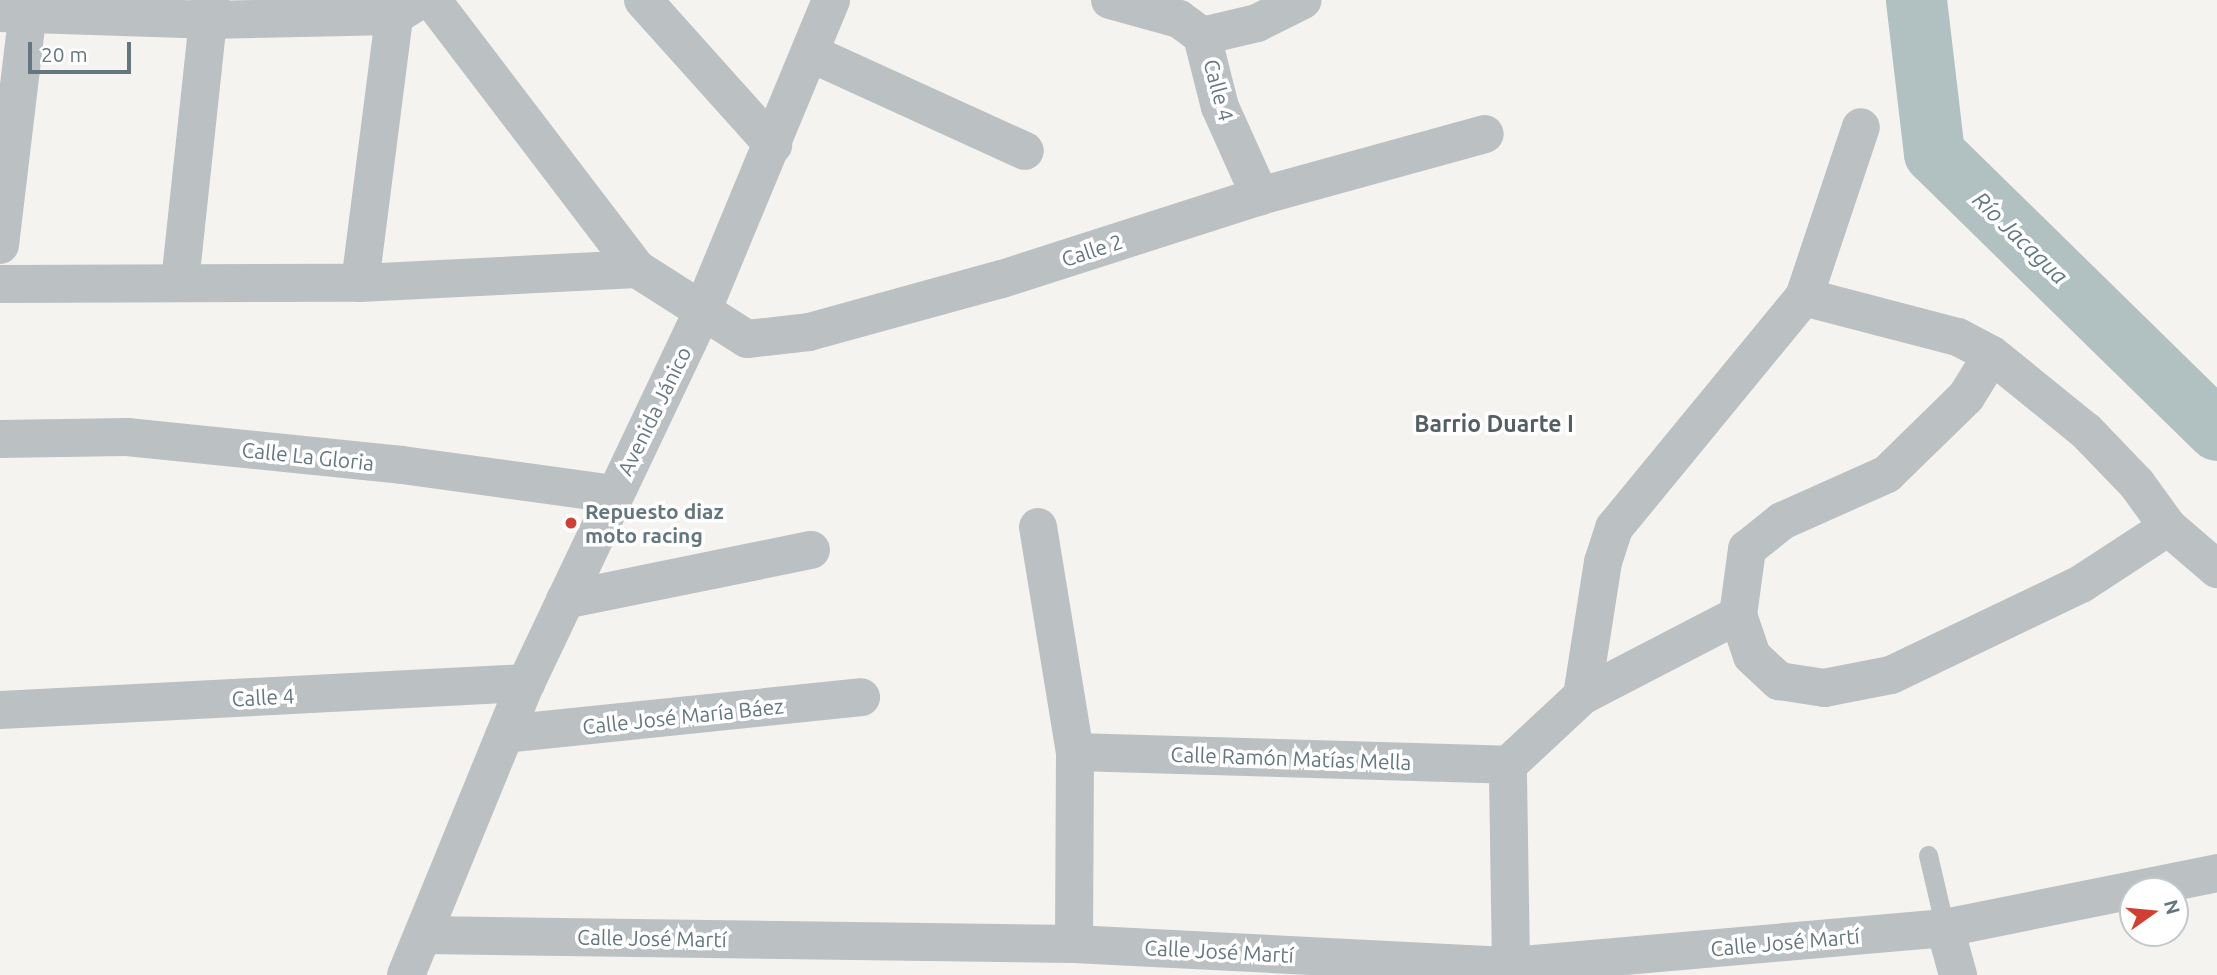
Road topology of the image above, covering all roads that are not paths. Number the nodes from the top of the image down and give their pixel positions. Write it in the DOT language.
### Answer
graph roads {
  1 [pos="432,0"];
  2 [pos="643,0"];
  3 [pos="831,0"];
  4 [pos="1110,0"];
  5 [pos="1303,0"];
  6 [pos="408,8"];
  7 [pos="19,9"];
  8 [pos="209,10"];
  9 [pos="1202,36"];
  10 [pos="810,53"];
  11 [pos="1861,127"];
  12 [pos="1485,134"];
  13 [pos="772,145"];
  14 [pos="1025,151"];
  15 [pos="1259,196"];
  16 [pos="0,245"];
  17 [pos="637,269"];
  18 [pos="180,282"];
  19 [pos="359,283"];
  20 [pos="0,284"];
  21 [pos="1804,297"];
  22 [pos="701,314"];
  23 [pos="1992,355"];
  24 [pos="0,439"];
  25 [pos="614,494"];
  26 [pos="1038,527"];
  27 [pos="2168,527"];
  28 [pos="811,550"];
  29 [pos="2217,569"];
  30 [pos="565,600"];
  31 [pos="1738,615"];
  32 [pos="526,683"];
  33 [pos="1582,696"];
  34 [pos="861,697"];
  35 [pos="0,710"];
  36 [pos="505,734"];
  37 [pos="1074,752"];
  38 [pos="1508,765"];
  39 [pos="1928,855"];
  40 [pos="2217,873"];
  41 [pos="1945,928"];
  42 [pos="424,935"];
  43 [pos="1074,944"];
  44 [pos="1511,966"];
  45 [pos="406,975"];
  46 [pos="1958,975"];
  1 -- 17 [label="street, Calle 2"];
  2 -- 13 [label="street"];
  3 -- 10 [label="street, Avenida Jánico"];
  4 -- 9 [label="street, Calle 4"];
  5 -- 9 [label="street"];
  6 -- 8 [label="street"];
  6 -- 19 [label="street"];
  7 -- 8 [label="street"];
  7 -- 16 [label="street"];
  8 -- 18 [label="street"];
  9 -- 15 [label="street, Calle 4"];
  10 -- 13 [label="street, Avenida Jánico"];
  10 -- 14 [label="street"];
  11 -- 21 [label="street"];
  12 -- 15 [label="street, Calle 2"];
  13 -- 22 [label="street, Avenida Jánico"];
  15 -- 22 [label="street, Calle 2"];
  17 -- 19 [label="street"];
  17 -- 22 [label="street, Calle 2"];
  18 -- 19 [label="street"];
  18 -- 20 [label="street"];
  21 -- 23 [label="street"];
  21 -- 33 [label="street"];
  22 -- 25 [label="street, Avenida Jánico"];
  23 -- 27 [label="street"];
  23 -- 31 [label="street"];
  24 -- 25 [label="street, Calle La Gloria"];
  25 -- 30 [label="street, Avenida Jánico"];
  26 -- 37 [label="street"];
  27 -- 29 [label="street"];
  27 -- 31 [label="street"];
  28 -- 30 [label="street"];
  30 -- 32 [label="street, Avenida Jánico"];
  31 -- 33 [label="street"];
  32 -- 35 [label="street, Calle 4"];
  32 -- 36 [label="street, Avenida Jánico"];
  33 -- 38 [label="street"];
  34 -- 36 [label="street, Calle José María Báez"];
  36 -- 42 [label="street, Avenida Jánico"];
  37 -- 38 [label="street, Calle Ramón Matías Mella"];
  37 -- 43 [label="street"];
  38 -- 44 [label="street"];
  39 -- 41 [label="lane"];
  40 -- 41 [label="street, Calle José Martí"];
  41 -- 44 [label="street, Calle José Martí"];
  41 -- 46 [label="street"];
  42 -- 43 [label="street, Calle José Martí"];
  42 -- 45 [label="street, Avenida Jánico"];
  43 -- 44 [label="street, Calle José Martí"];
}
